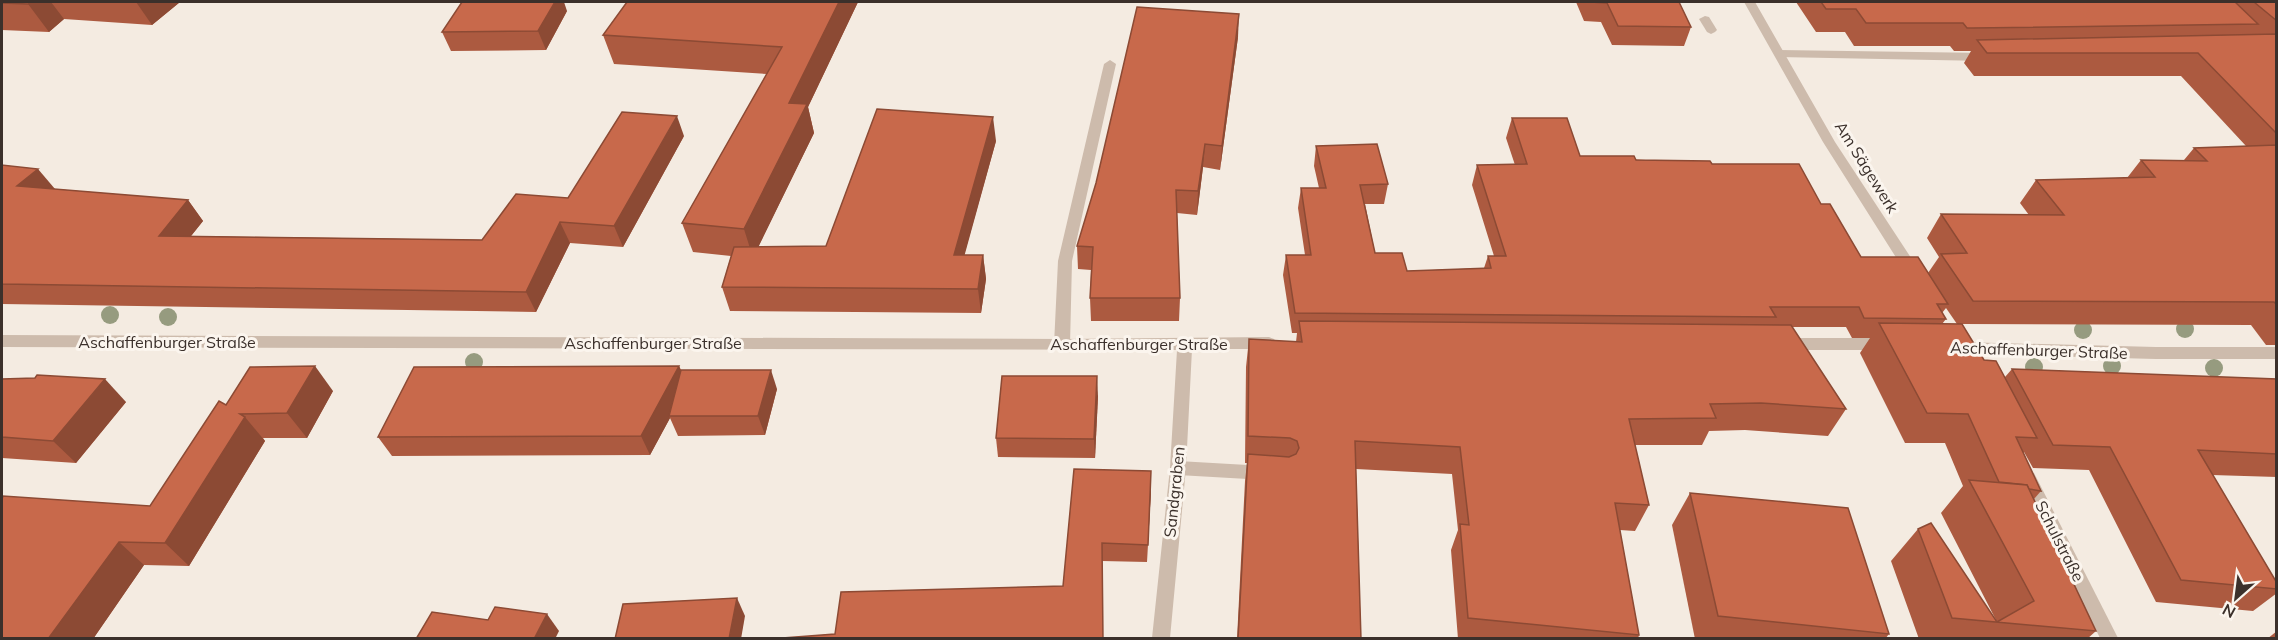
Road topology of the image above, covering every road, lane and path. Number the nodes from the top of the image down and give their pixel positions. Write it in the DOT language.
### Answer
graph roads {
  1 [pos="1749,2"];
  2 [pos="1779,54"];
  3 [pos="1995,57"];
  4 [pos="1110,64"];
  5 [pos="1918,282"];
  6 [pos="2,341"];
  7 [pos="1279,342"];
  8 [pos="1771,343"];
  9 [pos="1062,345"];
  10 [pos="1185,345"];
  11 [pos="1900,345"];
  12 [pos="2277,353"];
  13 [pos="1972,370"];
  14 [pos="2021,466"];
  15 [pos="1178,468"];
  16 [pos="1286,474"];
  17 [pos="1161,639"];
  18 [pos="2109,639"];
  1 -- 2 [label="street, Am Sägewerk"];
  2 -- 3 [label="street"];
  2 -- 5 [label="street, Am Sägewerk"];
  4 -- 9 [label="street"];
  6 -- 9 [label="street, Aschaffenburger Straße"];
  7 -- 10 [label="street, Aschaffenburger Straße"];
  8 -- 11 [label="street"];
  9 -- 10 [label="street, Aschaffenburger Straße"];
  10 -- 15 [label="street, Sandgraben"];
  12 -- 13 [label="street, Aschaffenburger Straße"];
  14 -- 18 [label="street, Schulstraße"];
  15 -- 16 [label="street"];
  15 -- 17 [label="street, Sandgraben"];
}
